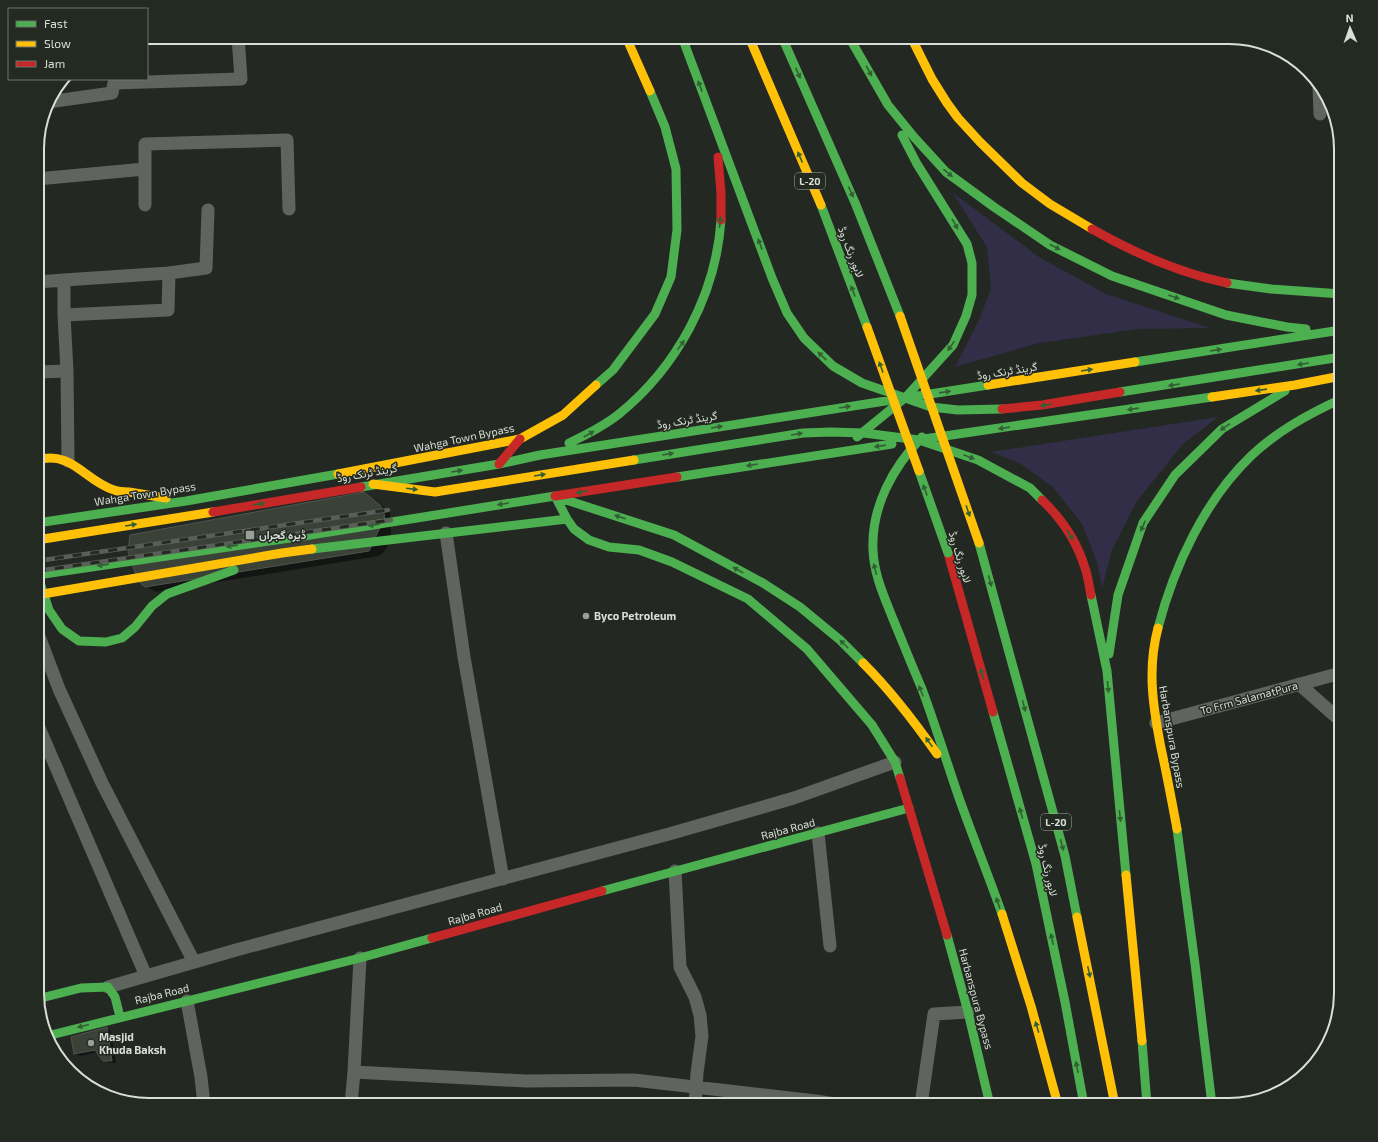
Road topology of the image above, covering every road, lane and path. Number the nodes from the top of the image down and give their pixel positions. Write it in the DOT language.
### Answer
graph roads {
  1 [pos="238,44"];
  2 [pos="629,44"];
  3 [pos="685,44"];
  4 [pos="752,44"];
  5 [pos="785,44"];
  6 [pos="854,44"];
  7 [pos="914,44"];
  8 [pos="1319,96"];
  9 [pos="56,101"];
  10 [pos="888,105"];
  11 [pos="1320,114"];
  12 [pos="714,123"];
  13 [pos="145,170"];
  14 [pos="44,178"];
  15 [pos="146,205"];
  16 [pos="289,209"];
  17 [pos="208,210"];
  18 [pos="168,273"];
  19 [pos="64,280"];
  20 [pos="44,281"];
  21 [pos="1334,294"];
  22 [pos="64,315"];
  23 [pos="1334,331"];
  24 [pos="1328,332"];
  25 [pos="1334,359"];
  26 [pos="67,371"];
  27 [pos="44,372"];
  28 [pos="1334,377"];
  29 [pos="1001,384"];
  30 [pos="1295,385"];
  31 [pos="906,397"];
  32 [pos="1334,402"];
  33 [pos="958,410"];
  34 [pos="864,433"];
  35 [pos="520,440"];
  36 [pos="919,440"];
  37 [pos="831,453"];
  38 [pos="540,455"];
  39 [pos="44,458"];
  40 [pos="68,461"];
  41 [pos="499,464"];
  42 [pos="373,484"];
  43 [pos="555,496"];
  44 [pos="186,501"];
  45 [pos="567,519"];
  46 [pos="44,522"];
  47 [pos="446,533"];
  48 [pos="44,539"];
  49 [pos="282,553"];
  50 [pos="44,577"];
  51 [pos="44,594"];
  52 [pos="44,602"];
  53 [pos="44,649"];
  54 [pos="1107,671"];
  55 [pos="1334,675"];
  56 [pos="1299,684"];
  57 [pos="1334,715"];
  58 [pos="1156,723"];
  59 [pos="44,739"];
  60 [pos="895,762"];
  61 [pos="951,774"];
  62 [pos="909,808"];
  63 [pos="818,833"];
  64 [pos="675,871"];
  65 [pos="503,879"];
  66 [pos="830,946"];
  67 [pos="360,958"];
  68 [pos="194,962"];
  69 [pos="146,976"];
  70 [pos="108,987"];
  71 [pos="44,997"];
  72 [pos="187,1001"];
  73 [pos="968,1012"];
  74 [pos="120,1017"];
  75 [pos="53,1034"];
  76 [pos="354,1072"];
  77 [pos="696,1087"];
  78 [pos="203,1098"];
  79 [pos="351,1098"];
  80 [pos="695,1098"];
  81 [pos="790,1098"];
  82 [pos="922,1098"];
  83 [pos="988,1098"];
  84 [pos="1056,1098"];
  85 [pos="1083,1098"];
  86 [pos="1114,1098"];
  87 [pos="1146,1098"];
  88 [pos="1211,1098"];
  1 -- 9 [label="street"];
  2 -- 35 [label="main road, Wahga Town Bypass"];
  12 -- 3 [label="main road, one-way"];
  85 -- 4 [label="main road, لاہور رنگ روڈ / L-20, one-way, bridge"];
  5 -- 86 [label="main road, لاہور رنگ روڈ / L-20, one-way, bridge"];
  6 -- 10 [label="main road, one-way"];
  7 -- 21 [label="main road"];
  8 -- 11 [label="street"];
  10 -- 24 [label="main road, one-way"];
  10 -- 31 [label="main road, one-way"];
  31 -- 12 [label="main road, one-way"];
  38 -- 12 [label="main road, one-way"];
  13 -- 14 [label="street"];
  13 -- 15 [label="street"];
  13 -- 16 [label="street"];
  17 -- 18 [label="street"];
  18 -- 19 [label="street"];
  18 -- 22 [label="street"];
  19 -- 20 [label="street"];
  19 -- 22 [label="street"];
  22 -- 26 [label="street"];
  23 -- 24 [label="main road, گرینڈ ٹرنک روڈ"];
  29 -- 24 [label="main road, گرینڈ ٹرنک روڈ, one-way"];
  25 -- 33 [label="main road, one-way"];
  26 -- 27 [label="street"];
  26 -- 40 [label="street"];
  28 -- 30 [label="main road"];
  31 -- 29 [label="main road, گرینڈ ٹرنک روڈ, one-way"];
  29 -- 33 [label="main road"];
  30 -- 36 [label="main road, one-way"];
  30 -- 54 [label="main road, one-way"];
  31 -- 33 [label="main road"];
  31 -- 34 [label="main road"];
  38 -- 31 [label="main road, گرینڈ ٹرنک روڈ, one-way"];
  32 -- 58 [label="main road, Harbanspura Bypass"];
  33 -- 36 [label="main road"];
  34 -- 36 [label="main road"];
  34 -- 37 [label="main road"];
  42 -- 34 [label="main road, one-way"];
  35 -- 41 [label="main road"];
  35 -- 44 [label="main road, Wahga Town Bypass"];
  36 -- 37 [label="main road, one-way"];
  36 -- 54 [label="main road, one-way"];
  61 -- 36 [label="main road, one-way"];
  37 -- 43 [label="main road, one-way"];
  38 -- 41 [label="main road, گرینڈ ٹرنک روڈ"];
  39 -- 40 [label="main road"];
  40 -- 44 [label="main road"];
  42 -- 41 [label="main road, گرینڈ ٹرنک روڈ, one-way"];
  48 -- 42 [label="main road, گرینڈ ٹرنک روڈ, one-way"];
  43 -- 45 [label="main road, Harbanspura Bypass"];
  43 -- 50 [label="main road, one-way"];
  61 -- 43 [label="main road, one-way"];
  44 -- 46 [label="main road, Wahga Town Bypass"];
  45 -- 47 [label="main road"];
  45 -- 60 [label="main road, Harbanspura Bypass"];
  47 -- 49 [label="main road"];
  47 -- 65 [label="street"];
  49 -- 51 [label="main road"];
  49 -- 52 [label="main road"];
  53 -- 68 [label="street"];
  54 -- 87 [label="main road, one-way"];
  55 -- 56 [label="street, To Frm SalamatPura"];
  56 -- 57 [label="street"];
  56 -- 58 [label="street, To Frm SalamatPura"];
  58 -- 88 [label="main road, Harbanspura Bypass"];
  59 -- 69 [label="street"];
  60 -- 62 [label="main road, Harbanspura Bypass"];
  60 -- 65 [label="street"];
  84 -- 61 [label="main road, one-way"];
  62 -- 63 [label="main road, Rajba Road"];
  62 -- 73 [label="main road, Harbanspura Bypass"];
  63 -- 64 [label="main road, Rajba Road"];
  63 -- 66 [label="street"];
  64 -- 67 [label="main road, Rajba Road"];
  64 -- 77 [label="street"];
  65 -- 68 [label="street"];
  67 -- 72 [label="main road, Rajba Road"];
  67 -- 76 [label="street"];
  68 -- 69 [label="street"];
  69 -- 70 [label="street"];
  70 -- 71 [label="main road"];
  70 -- 74 [label="main road"];
  72 -- 74 [label="main road, Rajba Road"];
  72 -- 78 [label="street"];
  73 -- 82 [label="street"];
  73 -- 83 [label="main road, Harbanspura Bypass"];
  74 -- 75 [label="main road, Rajba Road, one-way"];
  76 -- 77 [label="street"];
  76 -- 79 [label="street"];
  77 -- 80 [label="street"];
  77 -- 81 [label="street"];
}
